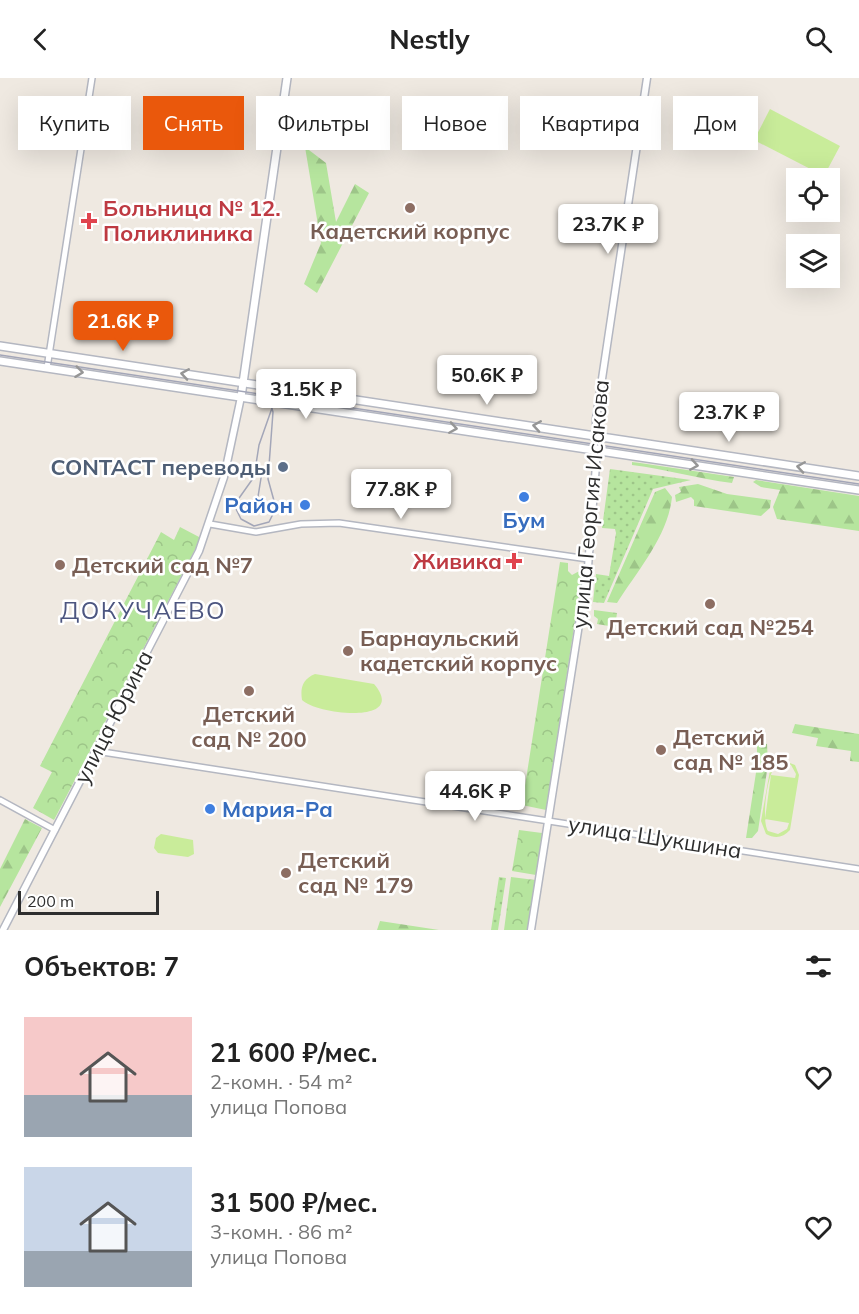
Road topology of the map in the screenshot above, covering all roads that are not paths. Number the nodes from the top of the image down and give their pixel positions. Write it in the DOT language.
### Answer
graph roads {
  1 [pos="92,78"];
  2 [pos="287,78"];
  3 [pos="647,78"];
  4 [pos="0,346"];
  5 [pos="50,353"];
  6 [pos="0,361"];
  7 [pos="47,369"];
  8 [pos="243,383"];
  9 [pos="241,397"];
  10 [pos="375,403"];
  11 [pos="374,418"];
  12 [pos="595,435"];
  13 [pos="595,450"];
  14 [pos="859,476"];
  15 [pos="859,490"];
  16 [pos="210,524"];
  17 [pos="588,559"];
  18 [pos="96,751"];
  19 [pos="0,800"];
  20 [pos="549,821"];
  21 [pos="55,830"];
  22 [pos="859,869"];
  23 [pos="3,930"];
  24 [pos="531,930"];
  1 -- 5 [label="street"];
  2 -- 8 [label="main road"];
  3 -- 12 [label="street, улица Георгия Исакова"];
  4 -- 5 [label="main road"];
  5 -- 7 [label="street"];
  8 -- 5 [label="main road, one-way"];
  6 -- 7 [label="main road"];
  7 -- 9 [label="main road, one-way"];
  8 -- 9 [label="main road"];
  8 -- 10 [label="main road"];
  9 -- 11 [label="main road"];
  9 -- 16 [label="street, улица Юрина"];
  10 -- 11 [label="main road"];
  12 -- 10 [label="main road, one-way"];
  11 -- 13 [label="main road, one-way"];
  12 -- 13 [label="street, улица Георгия Исакова"];
  14 -- 12 [label="main road, one-way"];
  13 -- 15 [label="main road, one-way"];
  13 -- 17 [label="street, улица Георгия Исакова"];
  16 -- 17 [label="street"];
  16 -- 18 [label="street, улица Юрина"];
  17 -- 20 [label="street, улица Георгия Исакова"];
  18 -- 20 [label="street, улица Шукшина"];
  18 -- 21 [label="street, улица Юрина"];
  19 -- 21 [label="street"];
  20 -- 22 [label="street, улица Шукшина"];
  20 -- 24 [label="street, улица Георгия Исакова"];
  21 -- 23 [label="street, улица Юрина"];
}
